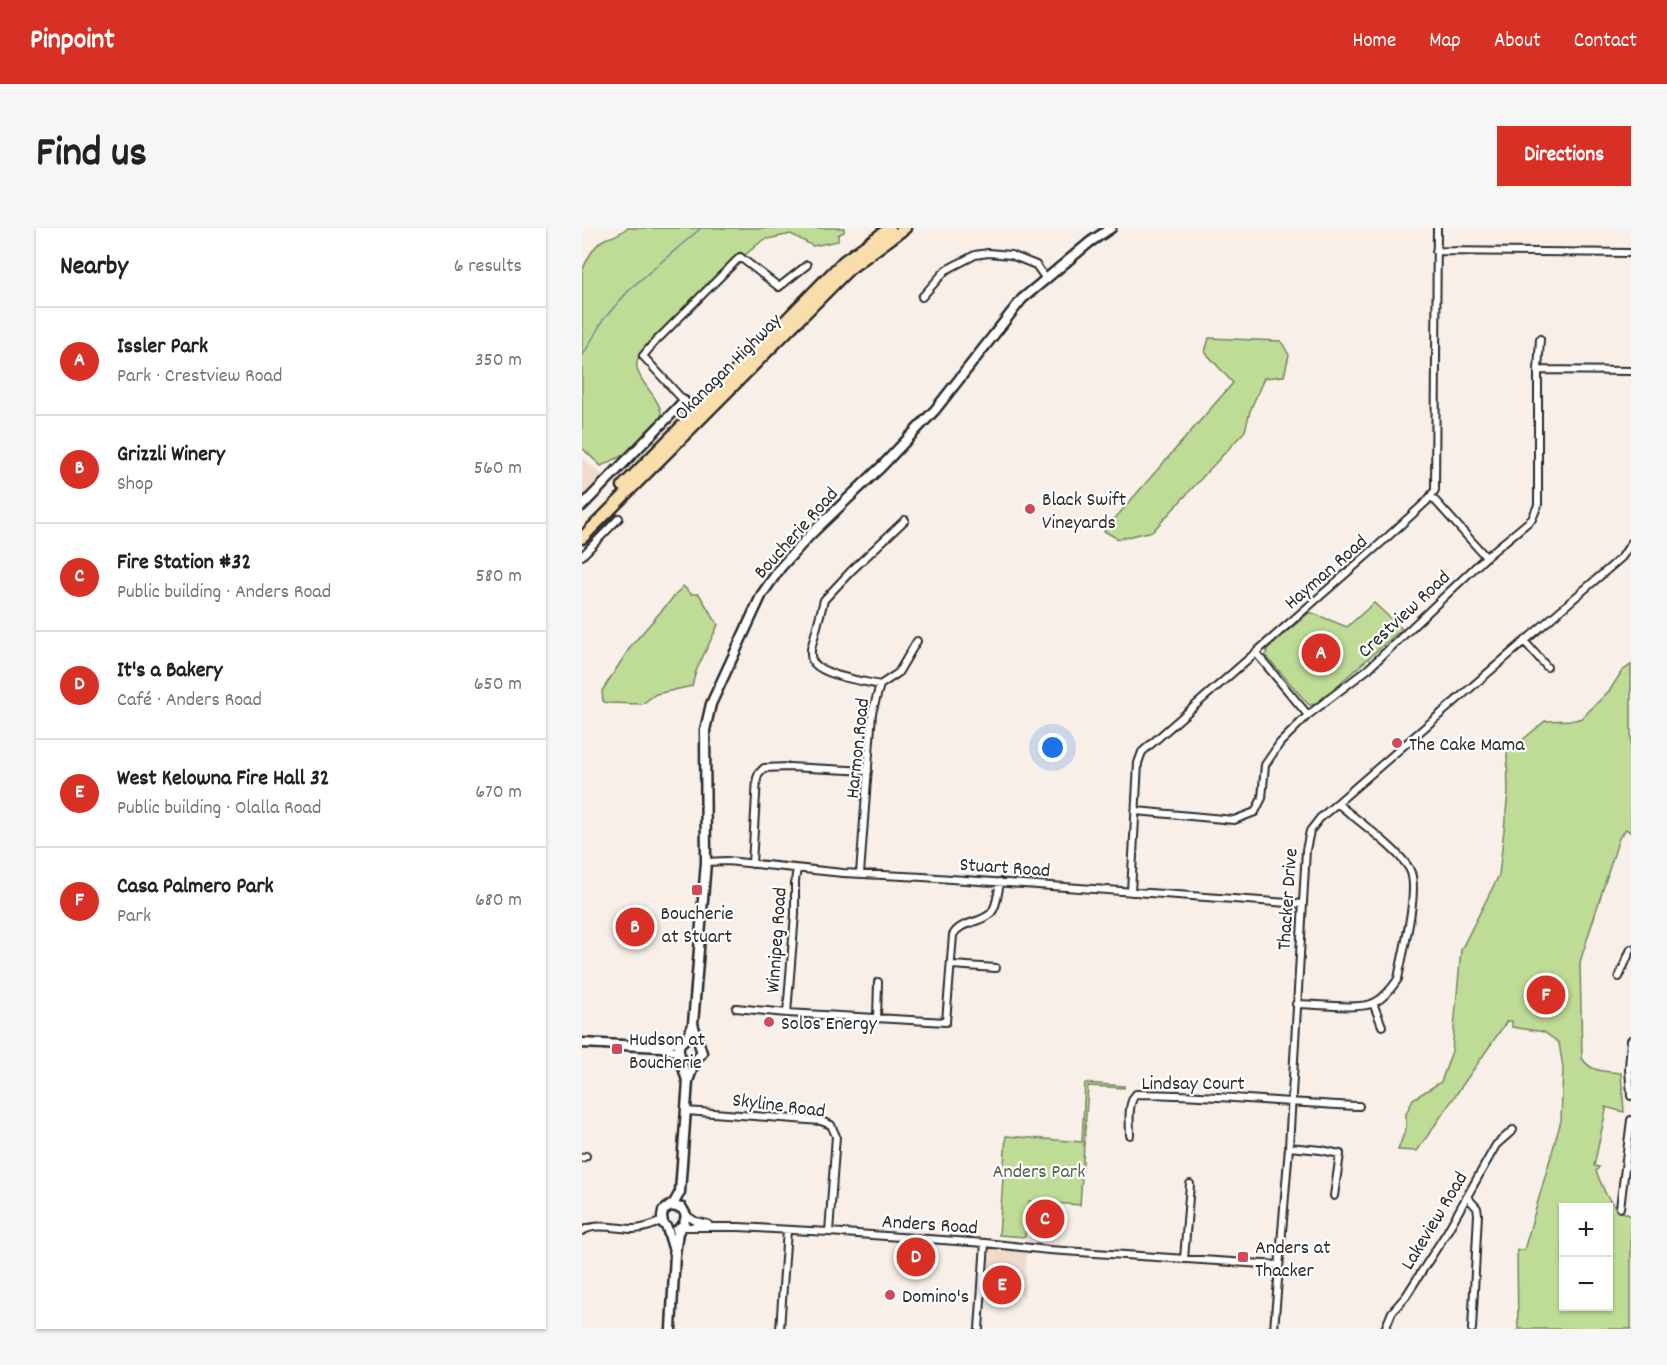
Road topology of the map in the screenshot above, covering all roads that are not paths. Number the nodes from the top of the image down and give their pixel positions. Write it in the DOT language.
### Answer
graph roads {
  1 [pos="890,228"];
  2 [pos="905,228"];
  3 [pos="1111,228"];
  4 [pos="1437,228"];
  5 [pos="1436,250"];
  6 [pos="1631,254"];
  7 [pos="807,265"];
  8 [pos="1046,279"];
  9 [pos="922,297"];
  10 [pos="1540,339"];
  11 [pos="1538,370"];
  12 [pos="1631,371"];
  13 [pos="684,401"];
  14 [pos="1431,496"];
  15 [pos="582,506"];
  16 [pos="619,518"];
  17 [pos="905,520"];
  18 [pos="582,528"];
  19 [pos="582,538"];
  20 [pos="1631,543"];
  21 [pos="582,556"];
  22 [pos="1486,557"];
  23 [pos="917,641"];
  24 [pos="1525,642"];
  25 [pos="1256,653"];
  26 [pos="1547,667"];
  27 [pos="880,685"];
  28 [pos="1308,716"];
  29 [pos="868,771"];
  30 [pos="1338,804"];
  31 [pos="1136,811"];
  32 [pos="706,862"];
  33 [pos="752,864"];
  34 [pos="797,869"];
  35 [pos="860,874"];
  36 [pos="1000,882"];
  37 [pos="1131,892"];
  38 [pos="1303,904"];
  39 [pos="1631,949"];
  40 [pos="952,965"];
  41 [pos="996,968"];
  42 [pos="1618,976"];
  43 [pos="879,982"];
  44 [pos="1373,1003"];
  45 [pos="1296,1004"];
  46 [pos="736,1008"];
  47 [pos="787,1013"];
  48 [pos="877,1018"];
  49 [pos="693,1024"];
  50 [pos="1382,1026"];
  51 [pos="684,1040"];
  52 [pos="1631,1040"];
  53 [pos="698,1042"];
  54 [pos="582,1043"];
  55 [pos="601,1044"];
  56 [pos="680,1056"];
  57 [pos="695,1061"];
  58 [pos="688,1081"];
  59 [pos="1631,1096"];
  60 [pos="1290,1103"];
  61 [pos="1359,1106"];
  62 [pos="686,1111"];
  63 [pos="1631,1120"];
  64 [pos="1513,1130"];
  65 [pos="1130,1135"];
  66 [pos="1288,1147"];
  67 [pos="682,1179"];
  68 [pos="1190,1184"];
  69 [pos="1334,1196"];
  70 [pos="1468,1198"];
  71 [pos="671,1206"];
  72 [pos="1620,1208"];
  73 [pos="685,1213"];
  74 [pos="665,1224"];
  75 [pos="681,1227"];
  76 [pos="723,1227"];
  77 [pos="787,1230"];
  78 [pos="582,1231"];
  79 [pos="829,1232"];
  80 [pos="985,1243"];
  81 [pos="675,1254"];
  82 [pos="1184,1259"];
  83 [pos="1278,1264"];
  84 [pos="671,1329"];
  85 [pos="780,1329"];
  86 [pos="979,1329"];
  87 [pos="1274,1329"];
  88 [pos="1385,1329"];
  89 [pos="1473,1329"];
  1 -- 18 [label="highway, Okanagan Highway"];
  2 -- 19 [label="highway, Okanagan Highway"];
  3 -- 8 [label="main road, Boucherie Road"];
  4 -- 5 [label="street"];
  5 -- 6 [label="street"];
  5 -- 14 [label="street"];
  7 -- 13 [label="street"];
  8 -- 9 [label="street"];
  8 -- 32 [label="main road, Boucherie Road"];
  10 -- 11 [label="street, Crestview Road"];
  11 -- 12 [label="street"];
  11 -- 22 [label="street, Crestview Road"];
  13 -- 15 [label="main road"];
  14 -- 22 [label="street"];
  14 -- 25 [label="street, Hayman Road"];
  16 -- 21 [label="street"];
  17 -- 27 [label="street"];
  20 -- 24 [label="street, Thacker Drive"];
  22 -- 28 [label="street, Crestview Road"];
  23 -- 27 [label="street, Harmon Road"];
  24 -- 26 [label="street"];
  24 -- 30 [label="street, Thacker Drive"];
  25 -- 28 [label="street"];
  25 -- 31 [label="street, Hayman Road"];
  27 -- 29 [label="street, Harmon Road"];
  28 -- 31 [label="street, Crestview Road"];
  29 -- 33 [label="street"];
  29 -- 35 [label="street, Harmon Road"];
  30 -- 38 [label="street, Thacker Drive"];
  30 -- 44 [label="street"];
  31 -- 37 [label="street, Hayman Road"];
  32 -- 33 [label="street, Stuart Road"];
  32 -- 49 [label="main road, Boucherie Road"];
  33 -- 34 [label="street, Stuart Road"];
  34 -- 35 [label="street, Stuart Road"];
  34 -- 47 [label="street, Winnipeg Road"];
  35 -- 36 [label="street, Stuart Road"];
  36 -- 37 [label="street, Stuart Road"];
  36 -- 40 [label="street"];
  37 -- 38 [label="street, Stuart Road"];
  38 -- 45 [label="street, Thacker Drive"];
  39 -- 42 [label="street"];
  40 -- 41 [label="street"];
  40 -- 48 [label="street"];
  43 -- 48 [label="street"];
  44 -- 45 [label="street"];
  44 -- 50 [label="street"];
  45 -- 60 [label="street, Thacker Drive"];
  46 -- 47 [label="street"];
  47 -- 48 [label="street"];
  49 -- 51 [label="main road, Boucherie Road"];
  49 -- 53 [label="main road, Boucherie Road"];
  51 -- 53 [label="main road"];
  51 -- 55 [label="main road"];
  51 -- 56 [label="main road, Boucherie Road"];
  52 -- 59 [label="street"];
  53 -- 57 [label="main road, Boucherie Road"];
  54 -- 55 [label="main road"];
  55 -- 56 [label="main road"];
  56 -- 57 [label="main road"];
  56 -- 58 [label="main road, Boucherie Road"];
  57 -- 58 [label="main road, Boucherie Road"];
  58 -- 62 [label="main road, Boucherie Road"];
  60 -- 61 [label="street"];
  60 -- 65 [label="street, Lindsay Court"];
  60 -- 66 [label="street, Thacker Drive"];
  62 -- 67 [label="main road, Boucherie Road"];
  62 -- 79 [label="street, Skyline Road"];
  63 -- 72 [label="street"];
  64 -- 70 [label="street, Lakeview Road"];
  66 -- 69 [label="street"];
  66 -- 83 [label="street, Thacker Drive"];
  67 -- 71 [label="main road, Boucherie Road"];
  67 -- 73 [label="main road, Boucherie Road"];
  68 -- 82 [label="street"];
  70 -- 88 [label="street, Lakeview Road"];
  70 -- 89 [label="street"];
  71 -- 73 [label="main road"];
  71 -- 74 [label="main road"];
  73 -- 75 [label="main road"];
  73 -- 76 [label="street, Anders Road"];
  74 -- 75 [label="main road"];
  74 -- 78 [label="street"];
  74 -- 81 [label="main road"];
  75 -- 76 [label="street, Anders Road"];
  75 -- 81 [label="main road"];
  76 -- 77 [label="street, Anders Road"];
  77 -- 79 [label="street, Anders Road"];
  77 -- 85 [label="street"];
  79 -- 80 [label="street, Anders Road"];
  80 -- 82 [label="street, Anders Road"];
  80 -- 86 [label="street"];
  81 -- 84 [label="main road"];
  82 -- 83 [label="street, Anders Road"];
  83 -- 87 [label="street, Thacker Drive"];
}
